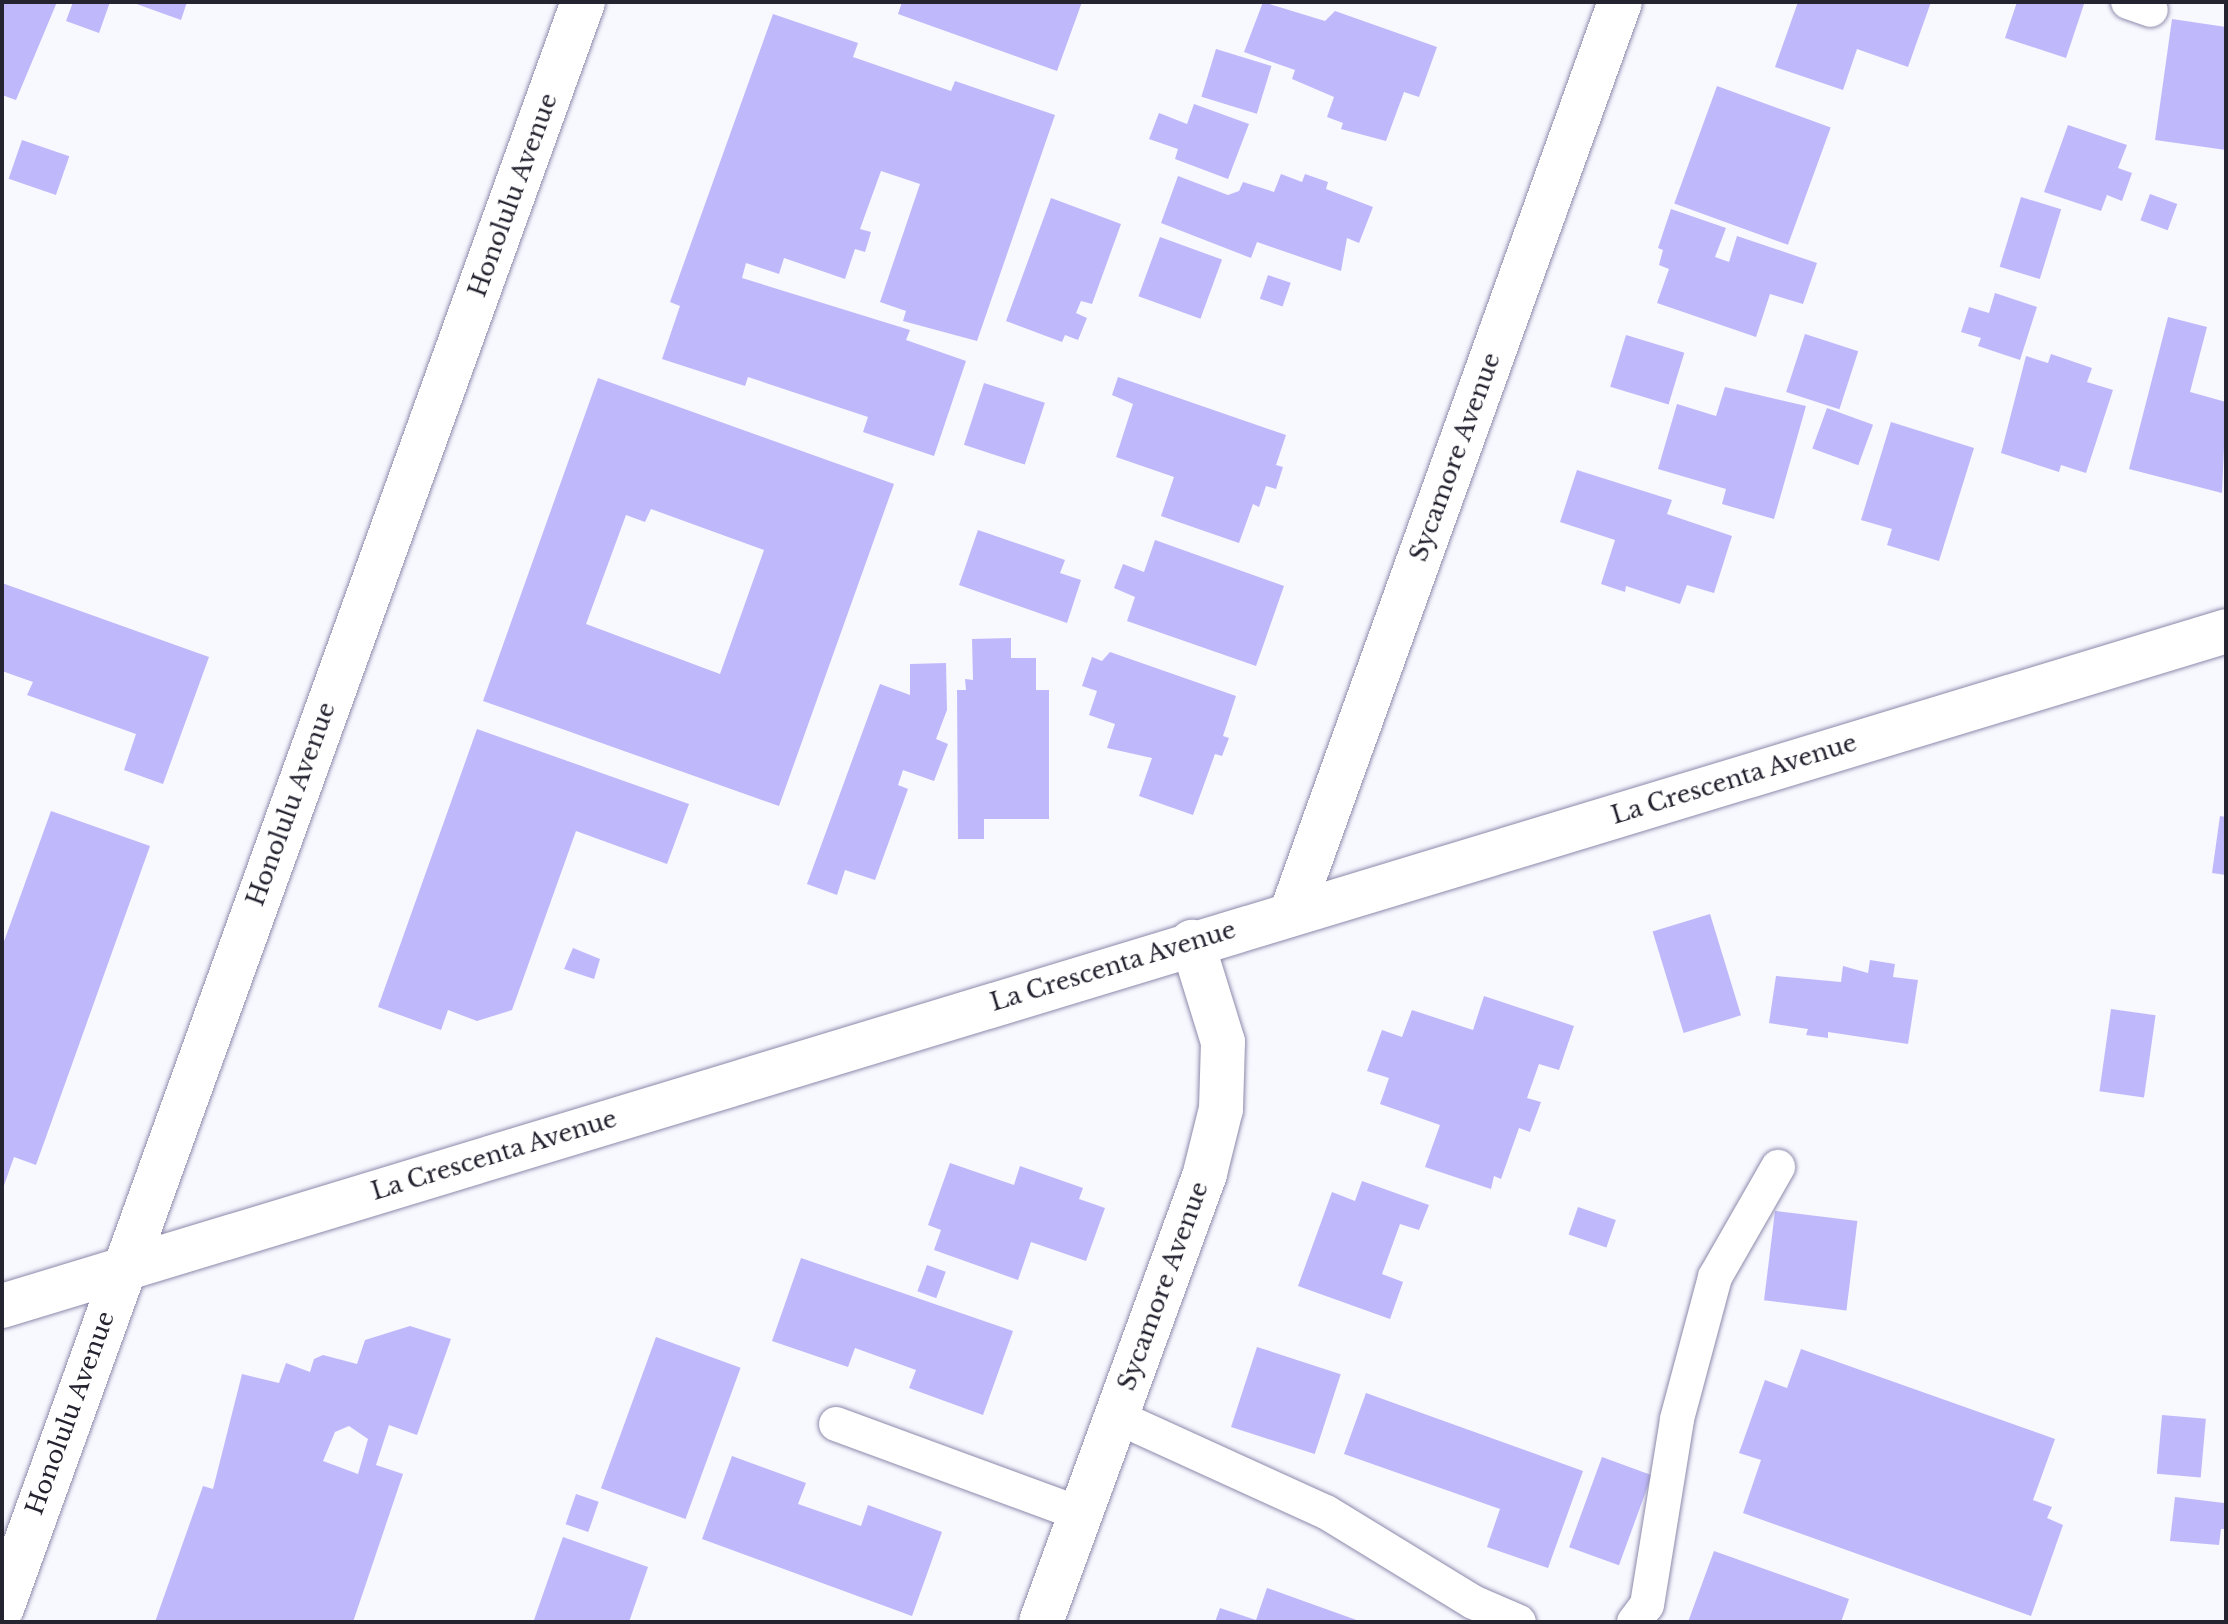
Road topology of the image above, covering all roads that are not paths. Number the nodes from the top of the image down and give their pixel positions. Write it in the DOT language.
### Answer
graph roads {
  1 [pos="583,2"];
  2 [pos="1620,2"];
  3 [pos="2226,631"];
  4 [pos="1292,911"];
  5 [pos="1192,942"];
  6 [pos="1778,1167"];
  7 [pos="122,1269"];
  8 [pos="2,1306"];
  9 [pos="1115,1416"];
  10 [pos="836,1424"];
  11 [pos="1080,1514"];
  12 [pos="2,1608"];
  13 [pos="1041,1622"];
  14 [pos="1519,1622"];
  15 [pos="1634,1622"];
  1 -- 7 [label="street, Honolulu Avenue"];
  2 -- 4 [label="street, Sycamore Avenue"];
  3 -- 4 [label="street, La Crescenta Avenue"];
  4 -- 5 [label="street, La Crescenta Avenue"];
  5 -- 7 [label="street, La Crescenta Avenue"];
  5 -- 9 [label="street, Sycamore Avenue"];
  6 -- 15 [label="lane"];
  7 -- 8 [label="street, La Crescenta Avenue"];
  7 -- 12 [label="street, Honolulu Avenue"];
  9 -- 11 [label="street, Sycamore Avenue"];
  9 -- 14 [label="lane"];
  10 -- 11 [label="lane"];
  11 -- 13 [label="street, Sycamore Avenue"];
}
